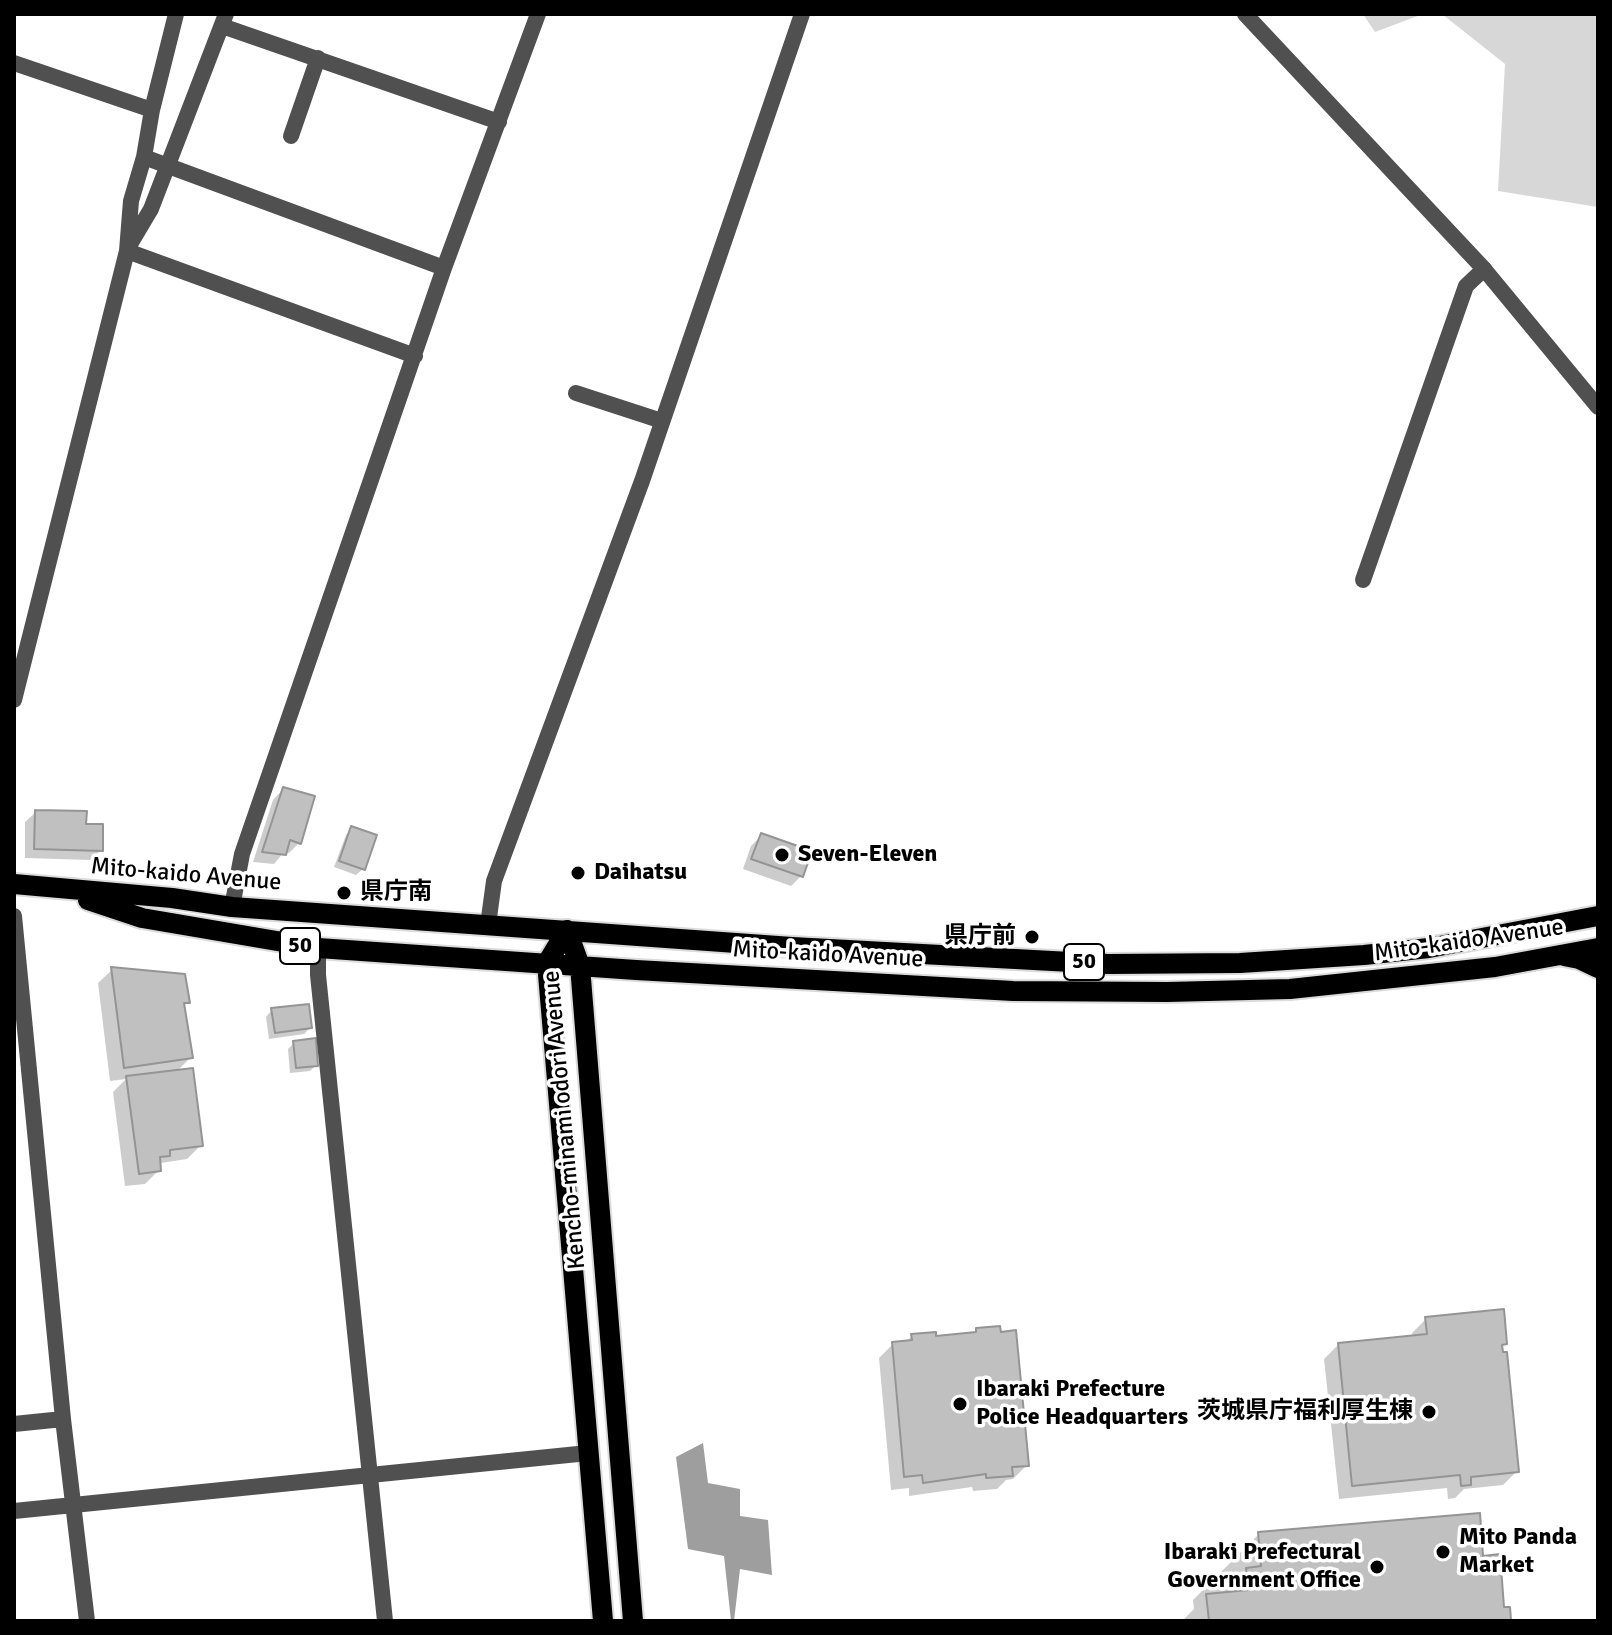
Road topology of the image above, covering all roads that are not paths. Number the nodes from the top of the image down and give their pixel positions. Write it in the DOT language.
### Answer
graph roads {
  1 [pos="176,14"];
  2 [pos="538,14"];
  3 [pos="802,14"];
  4 [pos="1245,14"];
  5 [pos="224,20"];
  6 [pos="318,58"];
  7 [pos="14,63"];
  8 [pos="152,110"];
  9 [pos="499,122"];
  10 [pos="291,136"];
  11 [pos="144,157"];
  12 [pos="166,166"];
  13 [pos="127,251"];
  14 [pos="444,268"];
  15 [pos="1484,269"];
  16 [pos="415,356"];
  17 [pos="576,393"];
  18 [pos="1598,407"];
  19 [pos="662,421"];
  20 [pos="1363,580"];
  21 [pos="14,700"];
  22 [pos="14,884"];
  23 [pos="59,890"];
  24 [pos="232,907"];
  25 [pos="14,916"];
  26 [pos="1598,916"];
  27 [pos="488,925"];
  28 [pos="567,930"];
  29 [pos="318,948"];
  30 [pos="1598,948"];
  31 [pos="1559,955"];
  32 [pos="1072,962"];
  33 [pos="547,963"];
  34 [pos="580,966"];
  35 [pos="1598,968"];
  36 [pos="1070,992"];
  37 [pos="63,1419"];
  38 [pos="14,1424"];
  39 [pos="588,1453"];
  40 [pos="370,1474"];
  41 [pos="75,1505"];
  42 [pos="14,1511"];
  43 [pos="87,1621"];
  44 [pos="385,1621"];
  45 [pos="603,1621"];
  46 [pos="633,1621"];
  1 -- 8 [label="street"];
  2 -- 9 [label="street"];
  3 -- 19 [label="street"];
  4 -- 15 [label="street"];
  5 -- 6 [label="street"];
  5 -- 12 [label="street"];
  6 -- 9 [label="street"];
  6 -- 10 [label="street"];
  7 -- 8 [label="street"];
  8 -- 11 [label="street"];
  9 -- 14 [label="street"];
  11 -- 12 [label="street"];
  11 -- 13 [label="street"];
  12 -- 13 [label="street"];
  12 -- 14 [label="street"];
  13 -- 16 [label="street"];
  13 -- 21 [label="street"];
  14 -- 16 [label="street"];
  15 -- 18 [label="street"];
  15 -- 20 [label="street"];
  16 -- 24 [label="street"];
  17 -- 19 [label="street"];
  19 -- 27 [label="street"];
  22 -- 23 [label="main road, Mito-kaido Avenue / 50"];
  23 -- 24 [label="main road, Mito-kaido Avenue / 50"];
  23 -- 29 [label="main road, Mito-kaido Avenue / 50"];
  24 -- 27 [label="main road, Mito-kaido Avenue / 50"];
  25 -- 37 [label="street"];
  26 -- 32 [label="main road, Mito-kaido Avenue / 50"];
  27 -- 28 [label="main road, Mito-kaido Avenue / 50"];
  28 -- 32 [label="main road, Mito-kaido Avenue / 50"];
  28 -- 33 [label="main road, Kencho-minami odori Avenue"];
  28 -- 34 [label="main road, Kencho-minami odori Avenue"];
  29 -- 33 [label="main road, Mito-kaido Avenue / 50"];
  29 -- 40 [label="street"];
  30 -- 31 [label="main road, Mito-kaido Avenue / 50"];
  31 -- 35 [label="main road"];
  31 -- 36 [label="main road, Mito-kaido Avenue / 50"];
  32 -- 36 [label="main road"];
  33 -- 34 [label="main road, Mito-kaido Avenue / 50"];
  33 -- 39 [label="main road, Kencho-minami odori Avenue"];
  34 -- 36 [label="main road, Mito-kaido Avenue / 50"];
  34 -- 46 [label="main road, Kencho-minami odori Avenue"];
  37 -- 38 [label="street"];
  37 -- 41 [label="street"];
  39 -- 40 [label="street"];
  39 -- 45 [label="main road, Kencho-minami odori Avenue"];
  40 -- 41 [label="street"];
  40 -- 44 [label="street"];
  41 -- 42 [label="street"];
  41 -- 43 [label="street"];
}
